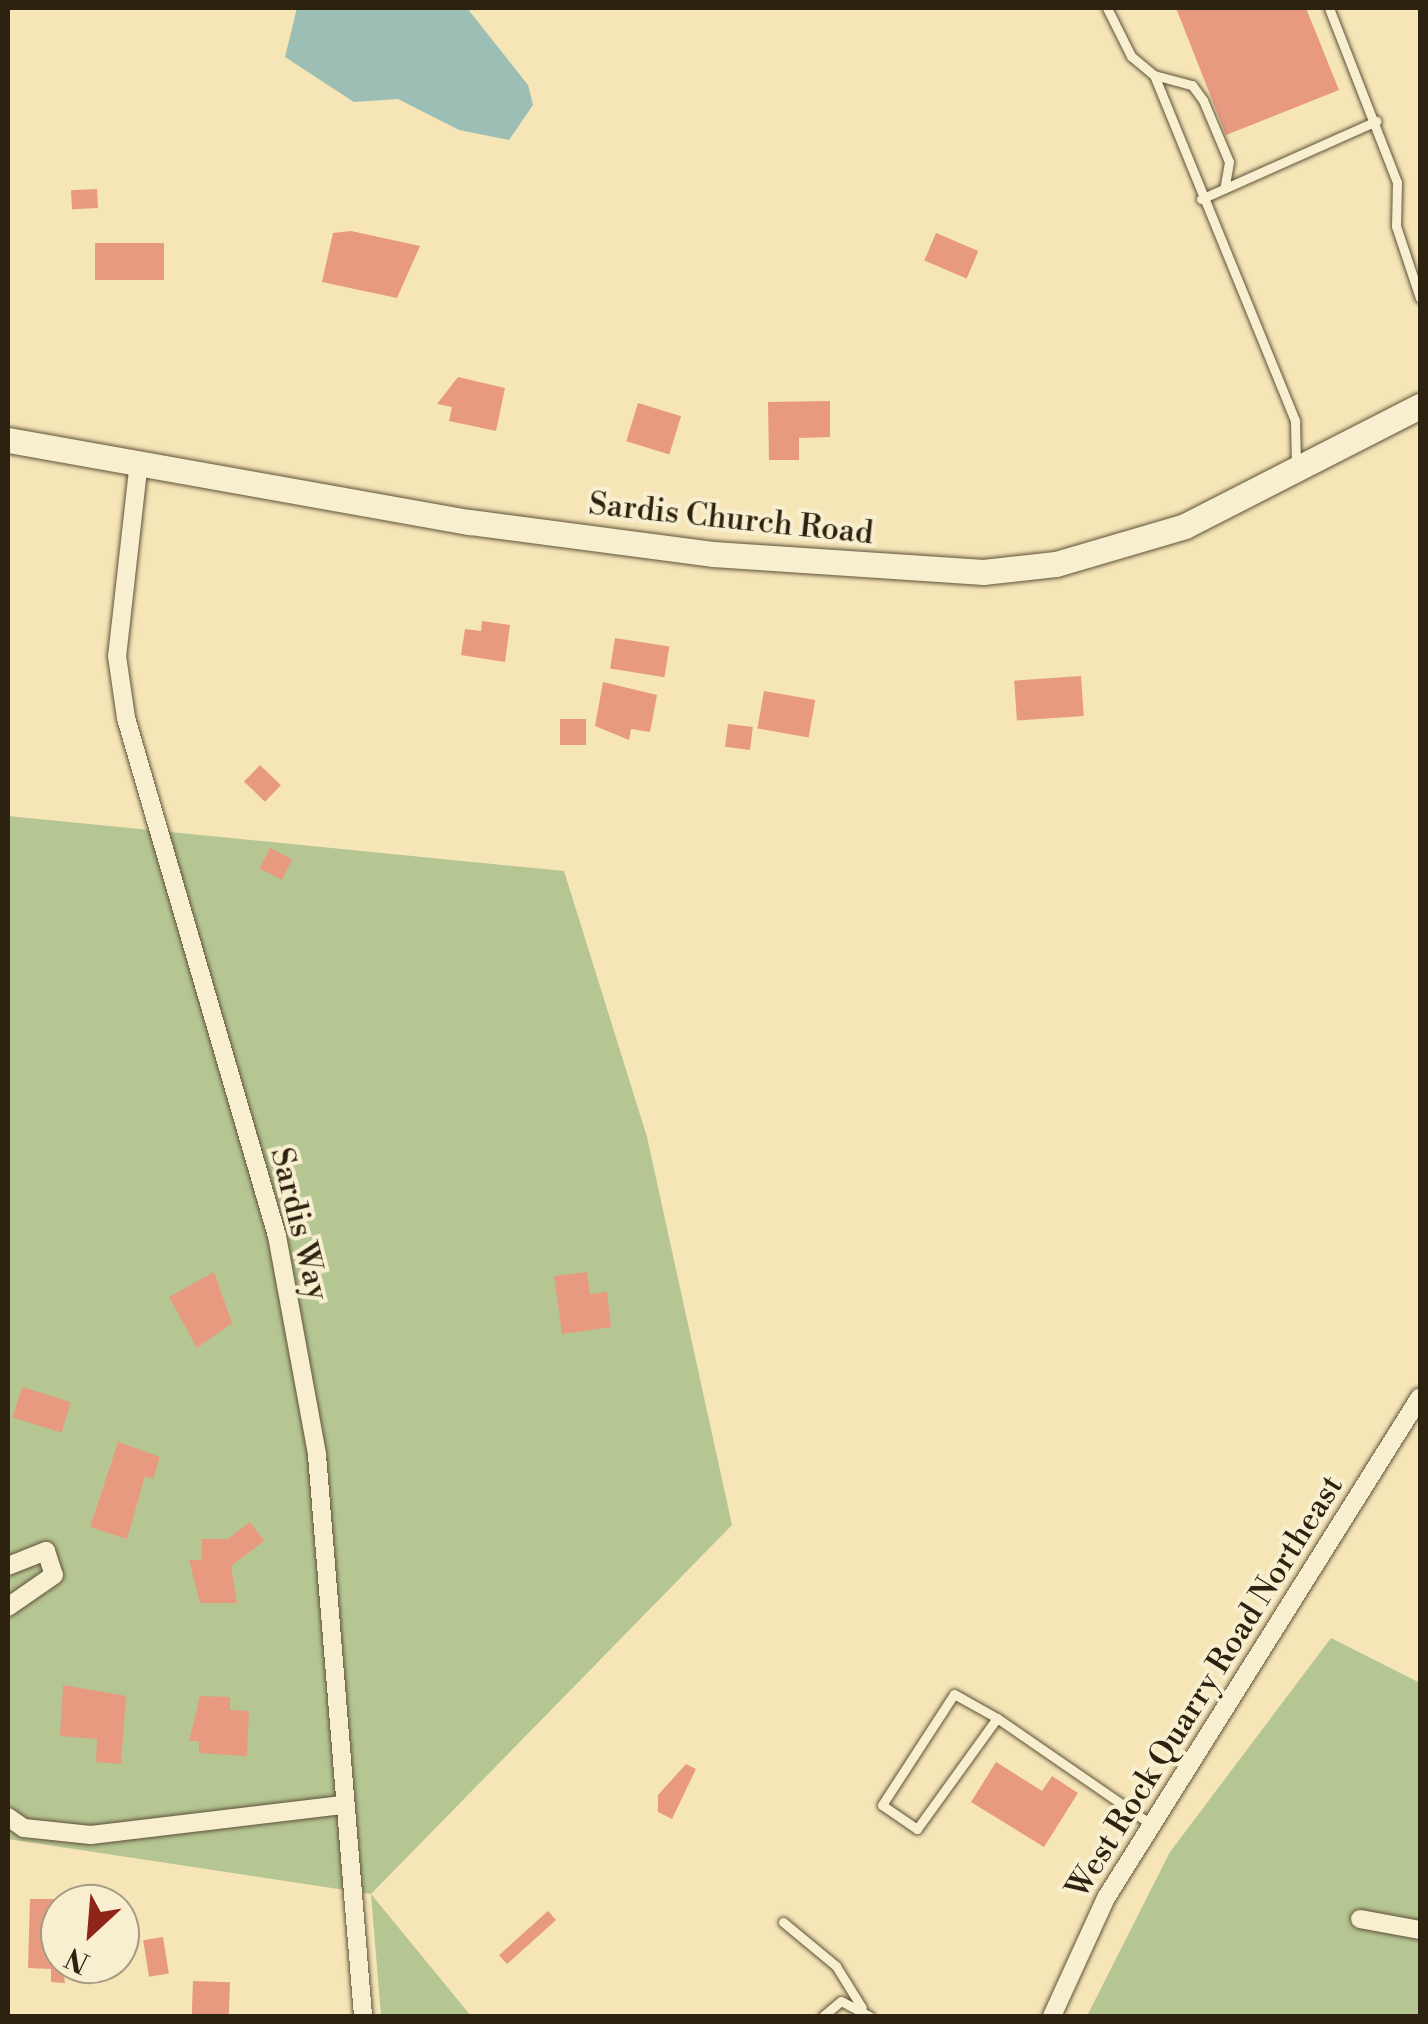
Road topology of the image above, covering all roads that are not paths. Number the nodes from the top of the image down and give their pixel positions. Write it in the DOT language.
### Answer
graph roads {
  1 [pos="1107,8"];
  2 [pos="1329,8"];
  3 [pos="1154,75"];
  4 [pos="1376,121"];
  5 [pos="1224,189"];
  6 [pos="1201,199"];
  7 [pos="1420,298"];
  8 [pos="1420,406"];
  9 [pos="8,440"];
  10 [pos="139,460"];
  11 [pos="1295,471"];
  12 [pos="1420,1396"];
  13 [pos="8,1566"];
  14 [pos="8,1607"];
  15 [pos="997,1718"];
  16 [pos="344,1805"];
  17 [pos="8,1817"];
  18 [pos="1153,1826"];
  19 [pos="1360,1919"];
  20 [pos="783,1922"];
  21 [pos="1420,1930"];
  22 [pos="866,2012"];
  23 [pos="363,2016"];
  24 [pos="823,2016"];
  25 [pos="1052,2016"];
  1 -- 3 [label="lane"];
  2 -- 4 [label="lane"];
  3 -- 5 [label="lane"];
  3 -- 6 [label="lane"];
  4 -- 5 [label="lane"];
  4 -- 7 [label="lane"];
  5 -- 6 [label="lane"];
  6 -- 11 [label="lane"];
  8 -- 11 [label="street, Sardis Church Road"];
  9 -- 10 [label="street, Sardis Church Road"];
  10 -- 11 [label="street, Sardis Church Road"];
  10 -- 16 [label="street, Sardis Way"];
  12 -- 18 [label="street, West Rock Quarry Road Northeast"];
  13 -- 14 [label="street"];
  15 -- 15 [label="lane"];
  15 -- 18 [label="lane"];
  16 -- 17 [label="street"];
  16 -- 23 [label="street, Sardis Way"];
  18 -- 25 [label="street, West Rock Quarry Road Northeast"];
  19 -- 21 [label="street"];
  20 -- 22 [label="lane"];
  22 -- 24 [label="lane"];
}
